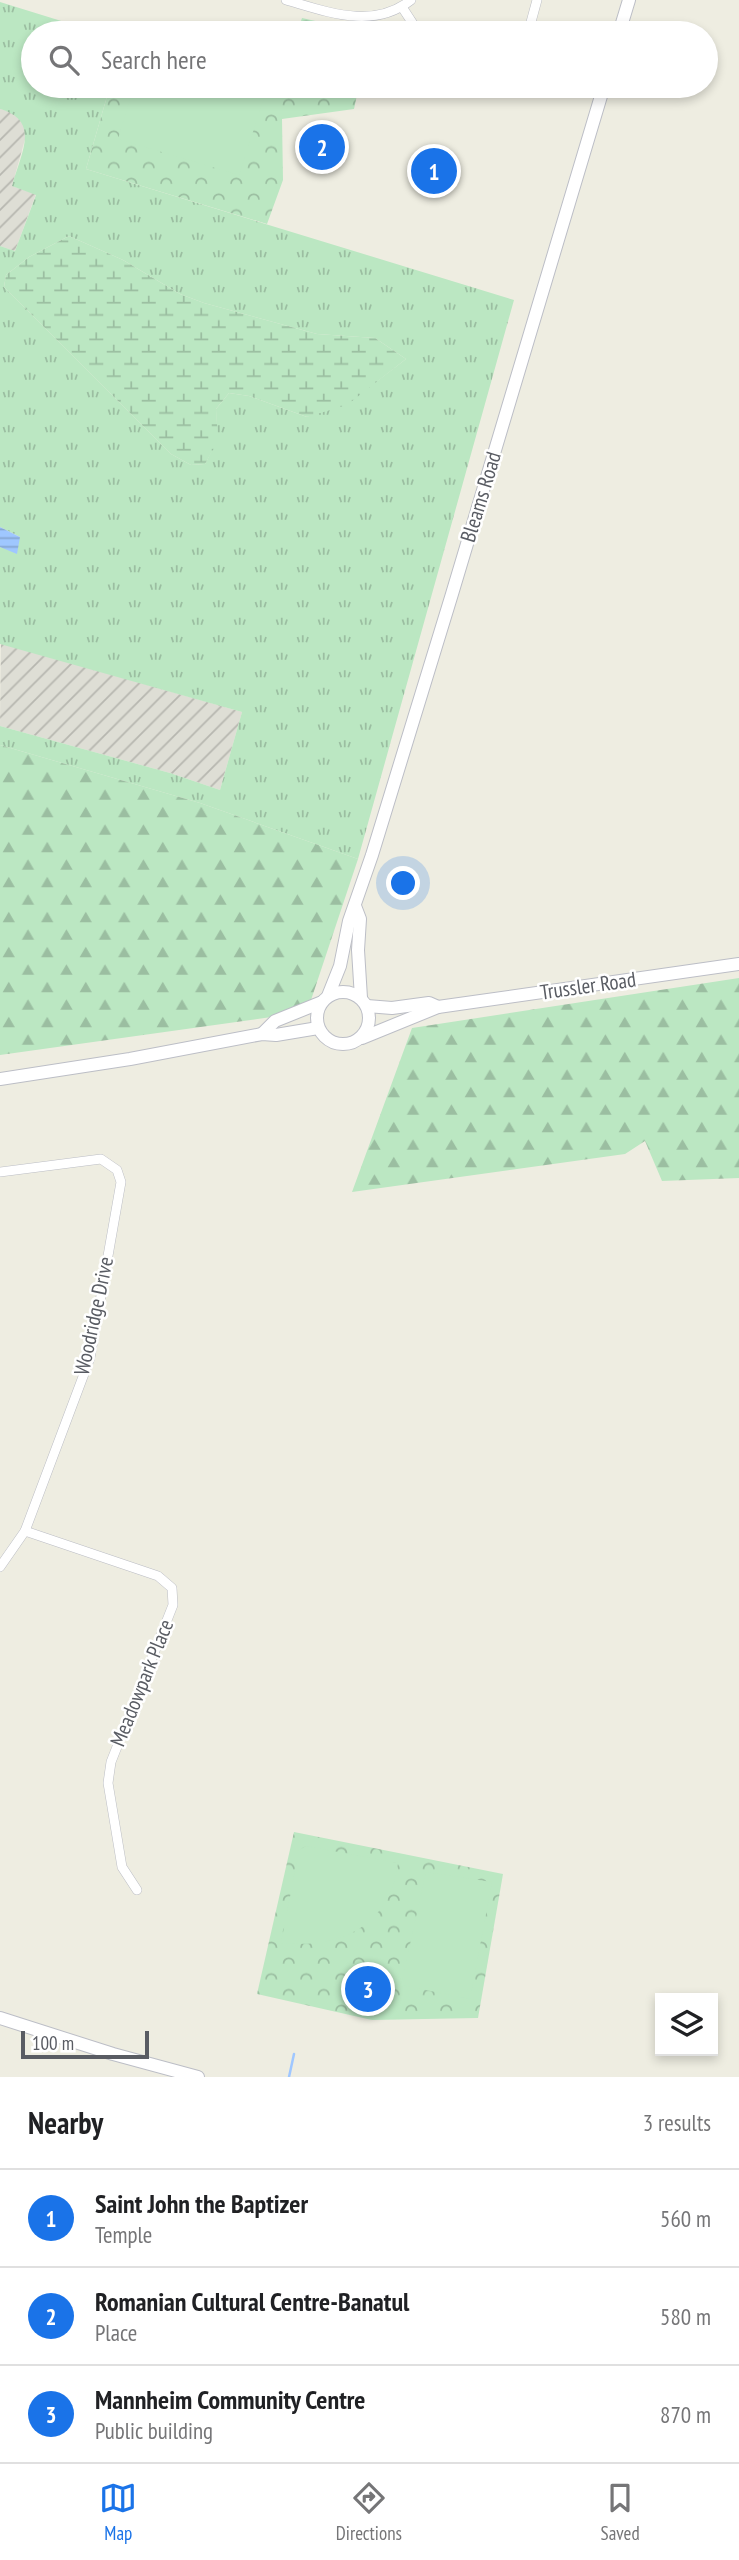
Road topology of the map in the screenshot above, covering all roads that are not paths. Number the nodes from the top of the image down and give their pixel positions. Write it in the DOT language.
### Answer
graph roads {
  1 [pos="286,0"];
  2 [pos="411,0"];
  3 [pos="537,0"];
  4 [pos="629,0"];
  5 [pos="402,7"];
  6 [pos="411,21"];
  7 [pos="531,21"];
  8 [pos="623,21"];
  9 [pos="600,98"];
  10 [pos="355,906"];
  11 [pos="739,964"];
  12 [pos="325,999"];
  13 [pos="364,1002"];
  14 [pos="438,1007"];
  15 [pos="318,1028"];
  16 [pos="262,1034"];
  17 [pos="362,1038"];
  18 [pos="0,1079"];
  19 [pos="0,1172"];
  20 [pos="25,1531"];
  21 [pos="0,1567"];
  22 [pos="137,1890"];
  23 [pos="0,2018"];
  24 [pos="198,2077"];
  1 -- 5 [label="street"];
  2 -- 5 [label="street"];
  3 -- 7 [label="street"];
  4 -- 8 [label="main road"];
  5 -- 6 [label="street"];
  9 -- 10 [label="main road, Bleams Road"];
  10 -- 12 [label="main road, Bleams Road"];
  10 -- 13 [label="main road, Bleams Road"];
  11 -- 14 [label="main road, Trussler Road"];
  12 -- 13 [label="main road"];
  12 -- 15 [label="main road"];
  12 -- 16 [label="main road"];
  13 -- 14 [label="main road, Trussler Road"];
  13 -- 17 [label="main road"];
  14 -- 17 [label="main road, Trussler Road"];
  15 -- 16 [label="main road"];
  15 -- 17 [label="main road"];
  16 -- 18 [label="main road"];
  19 -- 20 [label="street, Woodridge Drive"];
  20 -- 21 [label="street, Woodridge Drive"];
  20 -- 22 [label="street, Meadowpark Place"];
  23 -- 24 [label="main road"];
}
